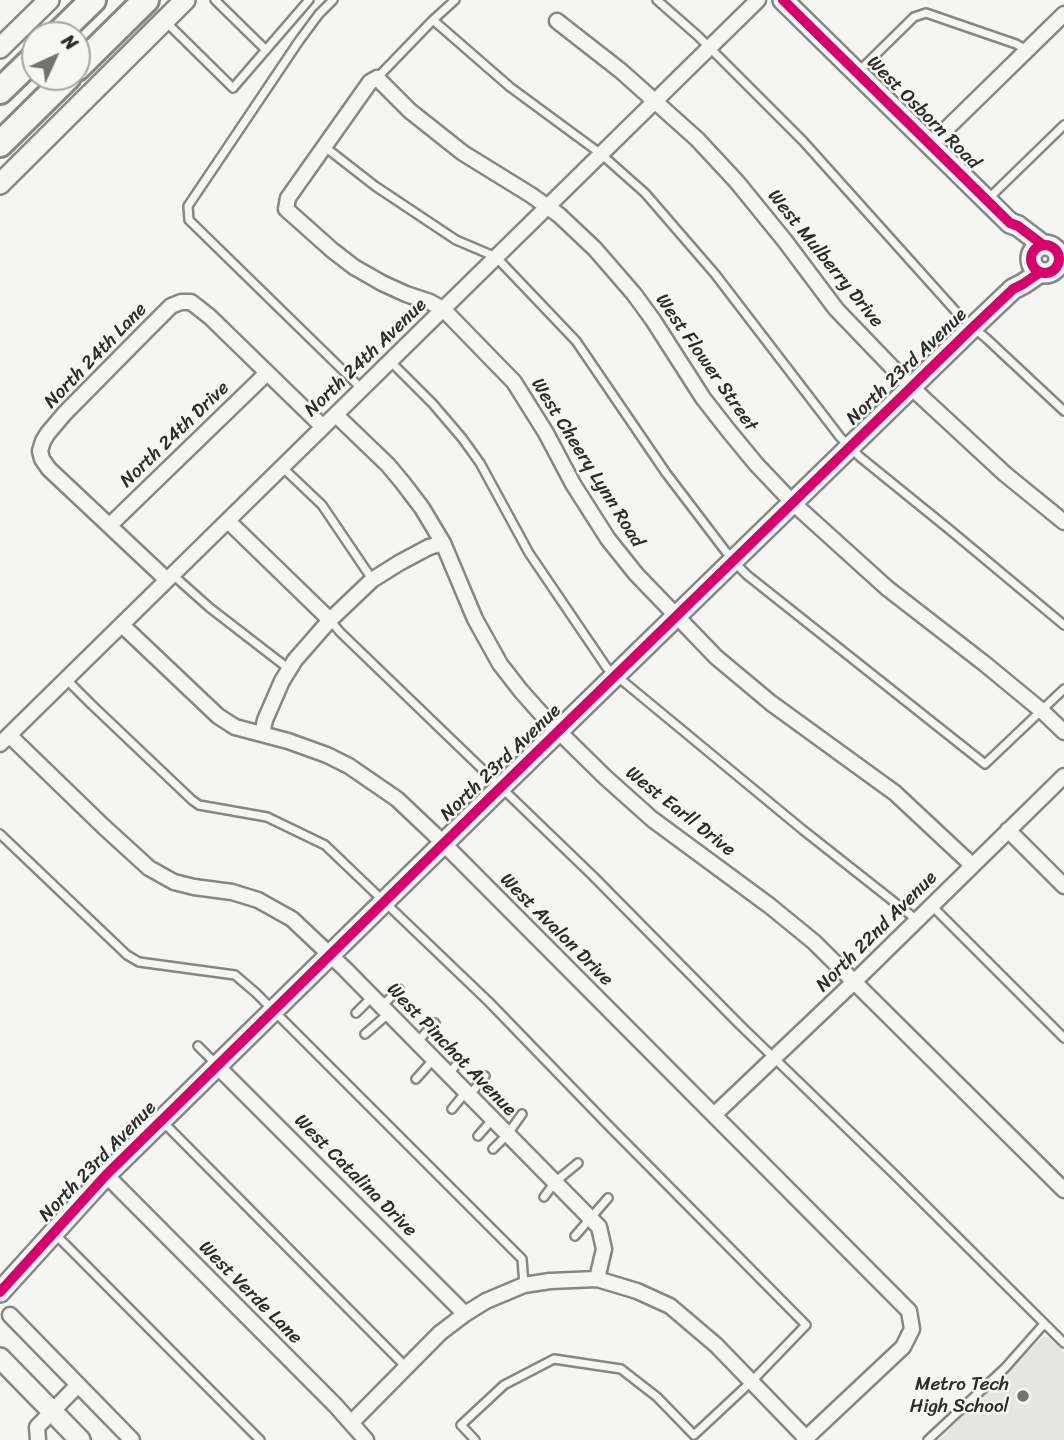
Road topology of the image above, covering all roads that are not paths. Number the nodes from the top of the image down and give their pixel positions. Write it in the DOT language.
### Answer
graph roads {
  1 [pos="49,0"];
  2 [pos="93,0"];
  3 [pos="125,0"];
  4 [pos="146,0"];
  5 [pos="185,0"];
  6 [pos="215,0"];
  7 [pos="309,0"];
  8 [pos="333,0"];
  9 [pos="455,0"];
  10 [pos="657,0"];
  11 [pos="758,0"];
  12 [pos="785,1"];
  13 [pos="1064,14"];
  14 [pos="433,20"];
  15 [pos="71,21"];
  16 [pos="164,21"];
  17 [pos="557,21"];
  18 [pos="91,33"];
  19 [pos="0,48"];
  20 [pos="710,48"];
  21 [pos="266,50"];
  22 [pos="1027,50"];
  23 [pos="91,54"];
  24 [pos="21,71"];
  25 [pos="857,73"];
  26 [pos="377,78"];
  27 [pos="33,91"];
  28 [pos="54,91"];
  29 [pos="0,92"];
  30 [pos="655,101"];
  31 [pos="0,123"];
  32 [pos="1064,125"];
  33 [pos="0,144"];
  34 [pos="930,145"];
  35 [pos="325,146"];
  36 [pos="601,155"];
  37 [pos="0,184"];
  38 [pos="986,201"];
  39 [pos="548,206"];
  40 [pos="1064,232"];
  41 [pos="496,257"];
  42 [pos="1050,260"];
  43 [pos="443,309"];
  44 [pos="973,327"];
  45 [pos="390,361"];
  46 [pos="267,373"];
  47 [pos="911,387"];
  48 [pos="362,389"];
  49 [pos="1064,411"];
  50 [pos="336,415"];
  51 [pos="323,427"];
  52 [pos="850,447"];
  53 [pos="282,467"];
  54 [pos="793,503"];
  55 [pos="228,521"];
  56 [pos="1064,522"];
  57 [pos="110,525"];
  58 [pos="443,543"];
  59 [pos="733,561"];
  60 [pos="170,578"];
  61 [pos="372,580"];
  62 [pos="677,616"];
  63 [pos="330,620"];
  64 [pos="122,625"];
  65 [pos="1064,625"];
  66 [pos="289,670"];
  67 [pos="616,676"];
  68 [pos="66,679"];
  69 [pos="1064,689"];
  70 [pos="1042,711"];
  71 [pos="558,731"];
  72 [pos="1064,732"];
  73 [pos="262,734"];
  74 [pos="4,739"];
  75 [pos="1064,776"];
  76 [pos="502,786"];
  77 [pos="1008,830"];
  78 [pos="0,834"];
  79 [pos="444,844"];
  80 [pos="972,865"];
  81 [pos="1064,887"];
  82 [pos="385,901"];
  83 [pos="932,905"];
  84 [pos="916,920"];
  85 [pos="330,955"];
  86 [pos="855,981"];
  87 [pos="399,989"];
  88 [pos="380,1006"];
  89 [pos="273,1011"];
  90 [pos="356,1013"];
  91 [pos="435,1023"];
  92 [pos="365,1034"];
  93 [pos="1064,1038"];
  94 [pos="416,1043"];
  95 [pos="198,1046"];
  96 [pos="774,1058"];
  97 [pos="460,1059"];
  98 [pos="433,1060"];
  99 [pos="217,1066"];
  100 [pos="448,1075"];
  101 [pos="485,1076"];
  102 [pos="416,1079"];
  103 [pos="467,1094"];
  104 [pos="452,1109"];
  105 [pos="522,1114"];
  106 [pos="715,1114"];
  107 [pos="162,1120"];
  108 [pos="492,1120"];
  109 [pos="507,1135"];
  110 [pos="478,1136"];
  111 [pos="493,1149"];
  112 [pos="578,1163"];
  113 [pos="106,1175"];
  114 [pos="555,1182"];
  115 [pos="1064,1190"];
  116 [pos="544,1197"];
  117 [pos="608,1199"];
  118 [pos="590,1218"];
  119 [pos="54,1233"];
  120 [pos="575,1236"];
  121 [pos="597,1279"];
  122 [pos="524,1285"];
  123 [pos="0,1292"];
  124 [pos="465,1314"];
  125 [pos="10,1315"];
  126 [pos="1044,1324"];
  127 [pos="1064,1343"];
  128 [pos="0,1358"];
  129 [pos="406,1367"];
  130 [pos="752,1381"];
  131 [pos="78,1385"];
  132 [pos="52,1410"];
  133 [pos="351,1423"];
  134 [pos="805,1439"];
  135 [pos="38,1440"];
  136 [pos="80,1440"];
  137 [pos="132,1440"];
  138 [pos="260,1440"];
  139 [pos="366,1440"];
  140 [pos="475,1440"];
  141 [pos="928,1440"];
  1 -- 19 [label="street"];
  2 -- 15 [label="highway"];
  3 -- 18 [label="highway"];
  4 -- 23 [label="highway"];
  5 -- 16 [label="street"];
  6 -- 21 [label="lane"];
  7 -- 21 [label="lane"];
  8 -- 48 [label="lane"];
  9 -- 14 [label="lane"];
  10 -- 20 [label="lane"];
  11 -- 20 [label="street, North 24th Avenue"];
  12 -- 25 [label="street, West Osborn Road"];
  13 -- 22 [label="street"];
  14 -- 26 [label="lane"];
  14 -- 36 [label="lane"];
  16 -- 21 [label="lane"];
  16 -- 37 [label="street"];
  17 -- 30 [label="street, West Mulberry Drive"];
  20 -- 30 [label="street, North 24th Avenue"];
  20 -- 44 [label="lane"];
  22 -- 25 [label="lane"];
  22 -- 34 [label="street"];
  24 -- 29 [label="highway"];
  25 -- 34 [label="street, West Osborn Road"];
  26 -- 35 [label="street"];
  26 -- 39 [label="street, West Flower Street"];
  27 -- 31 [label="highway"];
  28 -- 33 [label="highway"];
  30 -- 36 [label="street, North 24th Avenue"];
  30 -- 47 [label="street, West Mulberry Drive"];
  32 -- 38 [label="lane"];
  34 -- 38 [label="street, West Osborn Road"];
  35 -- 41 [label="lane"];
  35 -- 43 [label="street, West Cheery Lynn Road"];
  36 -- 39 [label="street, North 24th Avenue"];
  36 -- 52 [label="lane"];
  38 -- 42 [label="street, West Osborn Road"];
  39 -- 41 [label="street, North 24th Avenue"];
  39 -- 54 [label="street, West Flower Street"];
  40 -- 42 [label="street, North 23rd Avenue"];
  41 -- 43 [label="street, North 24th Avenue"];
  41 -- 59 [label="lane"];
  42 -- 44 [label="street, North 23rd Avenue"];
  43 -- 45 [label="street, North 24th Avenue"];
  43 -- 62 [label="street, West Cheery Lynn Road"];
  44 -- 47 [label="street, North 23rd Avenue"];
  44 -- 49 [label="lane"];
  45 -- 48 [label="street, North 24th Avenue"];
  45 -- 67 [label="lane"];
  46 -- 51 [label="street"];
  46 -- 57 [label="street, North 24th Drive"];
  46 -- 57 [label="street, North 24th Lane"];
  47 -- 52 [label="street, North 23rd Avenue"];
  47 -- 56 [label="street, West Mulberry Drive"];
  48 -- 50 [label="street, North 24th Avenue"];
  50 -- 51 [label="street, North 24th Avenue"];
  50 -- 58 [label="street, West Earll Drive"];
  51 -- 53 [label="street, North 24th Avenue"];
  52 -- 54 [label="street, North 23rd Avenue"];
  52 -- 65 [label="lane"];
  53 -- 55 [label="street, North 24th Avenue"];
  53 -- 61 [label="lane"];
  54 -- 59 [label="street, North 23rd Avenue"];
  54 -- 70 [label="street, West Flower Street"];
  55 -- 60 [label="street, North 24th Avenue"];
  55 -- 63 [label="street"];
  57 -- 60 [label="street"];
  58 -- 61 [label="street"];
  58 -- 71 [label="street, West Earll Drive"];
  59 -- 62 [label="street, North 23rd Avenue"];
  59 -- 70 [label="lane"];
  60 -- 64 [label="street, North 24th Avenue"];
  60 -- 66 [label="lane"];
  61 -- 63 [label="street"];
  62 -- 67 [label="street, North 23rd Avenue"];
  62 -- 80 [label="street, West Cheery Lynn Road"];
  63 -- 66 [label="street"];
  63 -- 76 [label="lane"];
  64 -- 68 [label="street, North 24th Avenue"];
  64 -- 73 [label="street, West Avalon Drive"];
  66 -- 73 [label="street"];
  67 -- 71 [label="street, North 23rd Avenue"];
  67 -- 84 [label="lane"];
  68 -- 74 [label="street, North 24th Avenue"];
  68 -- 82 [label="lane"];
  69 -- 70 [label="lane"];
  70 -- 72 [label="street, West Flower Street"];
  71 -- 76 [label="street, North 23rd Avenue"];
  71 -- 86 [label="street, West Earll Drive"];
  73 -- 79 [label="street, West Avalon Drive"];
  74 -- 85 [label="street, West Pinchot Avenue"];
  75 -- 77 [label="street, North 22nd Avenue"];
  76 -- 79 [label="street, North 23rd Avenue"];
  76 -- 96 [label="lane"];
  77 -- 80 [label="street, North 22nd Avenue"];
  77 -- 81 [label="street"];
  78 -- 89 [label="lane"];
  79 -- 82 [label="street, North 23rd Avenue"];
  79 -- 106 [label="street, West Avalon Drive"];
  80 -- 83 [label="street, North 22nd Avenue"];
  82 -- 85 [label="street, North 23rd Avenue"];
  82 -- 130 [label="lane"];
  83 -- 84 [label="street, North 22nd Avenue"];
  83 -- 93 [label="lane"];
  84 -- 86 [label="street, North 22nd Avenue"];
  85 -- 88 [label="street, West Pinchot Avenue"];
  85 -- 89 [label="street, North 23rd Avenue"];
  86 -- 96 [label="street, North 22nd Avenue"];
  86 -- 115 [label="street, West Earll Drive"];
  87 -- 88 [label="lane"];
  88 -- 90 [label="lane"];
  88 -- 92 [label="lane"];
  88 -- 94 [label="street, West Pinchot Avenue"];
  89 -- 99 [label="street, North 23rd Avenue"];
  89 -- 122 [label="lane"];
  91 -- 94 [label="lane"];
  94 -- 98 [label="street, West Pinchot Avenue"];
  95 -- 99 [label="lane"];
  96 -- 106 [label="street, North 22nd Avenue"];
  96 -- 126 [label="lane"];
  97 -- 100 [label="lane"];
  98 -- 100 [label="street, West Pinchot Avenue"];
  98 -- 102 [label="lane"];
  99 -- 107 [label="street, North 23rd Avenue"];
  99 -- 124 [label="street, West Catalina Drive"];
  100 -- 103 [label="street, West Pinchot Avenue"];
  101 -- 103 [label="lane"];
  103 -- 104 [label="lane"];
  103 -- 108 [label="street, West Pinchot Avenue"];
  105 -- 109 [label="lane"];
  106 -- 134 [label="street, West Avalon Drive"];
  107 -- 113 [label="street, North 23rd Avenue"];
  107 -- 129 [label="lane"];
  108 -- 109 [label="street, West Pinchot Avenue"];
  108 -- 110 [label="lane"];
  109 -- 111 [label="lane"];
  109 -- 114 [label="street, West Pinchot Avenue"];
  112 -- 114 [label="lane"];
  113 -- 119 [label="street, North 23rd Avenue"];
  113 -- 133 [label="street, West Verde Lane"];
  114 -- 116 [label="lane"];
  114 -- 118 [label="street, West Pinchot Avenue"];
  117 -- 118 [label="lane"];
  118 -- 120 [label="lane"];
  118 -- 121 [label="street, West Pinchot Avenue"];
  119 -- 123 [label="street, North 23rd Avenue"];
  119 -- 138 [label="lane"];
  121 -- 122 [label="street"];
  121 -- 130 [label="street"];
  122 -- 124 [label="street"];
  124 -- 129 [label="street"];
  125 -- 131 [label="street"];
  126 -- 127 [label="lane"];
  126 -- 141 [label="lane"];
  128 -- 132 [label="street"];
  129 -- 133 [label="street"];
  130 -- 134 [label="street"];
  130 -- 140 [label="lane"];
  131 -- 132 [label="street"];
  131 -- 137 [label="street"];
  132 -- 135 [label="street"];
  132 -- 136 [label="street"];
  133 -- 139 [label="street, West Verde Lane"];
}
